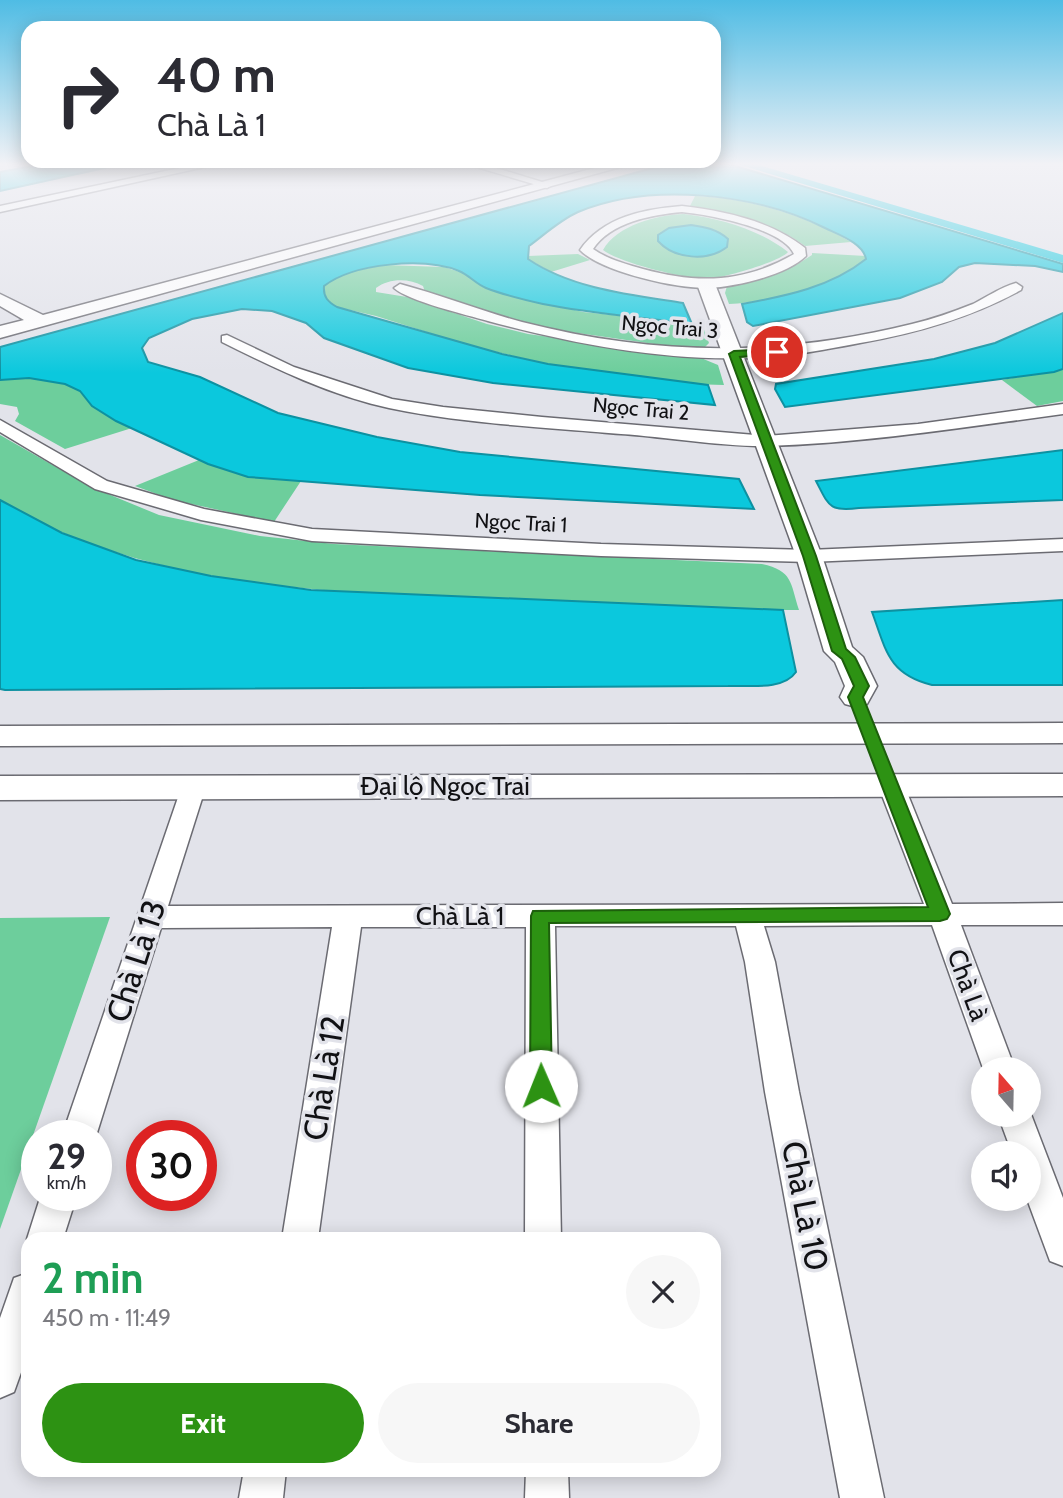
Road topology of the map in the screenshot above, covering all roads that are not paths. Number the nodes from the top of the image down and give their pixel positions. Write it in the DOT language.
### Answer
graph roads {
  1 [pos="368,233"];
  2 [pos="604,233"];
  3 [pos="769,233"];
  4 [pos="706,284"];
  5 [pos="1016,287"];
  6 [pos="400,288"];
  7 [pos="0,299"];
  8 [pos="40,321"];
  9 [pos="0,331"];
  10 [pos="227,339"];
  11 [pos="734,354"];
  12 [pos="1063,409"];
  13 [pos="0,425"];
  14 [pos="766,440"];
  15 [pos="1063,545"];
  16 [pos="809,556"];
  17 [pos="1063,733"];
  18 [pos="868,734"];
  19 [pos="0,736"];
  20 [pos="891,785"];
  21 [pos="1063,785"];
  22 [pos="193,786"];
  23 [pos="0,788"];
  24 [pos="940,914"];
  25 [pos="1063,914"];
  26 [pos="747,915"];
  27 [pos="348,916"];
  28 [pos="540,916"];
  29 [pos="150,917"];
  30 [pos="994,1057"];
  31 [pos="84,1120"];
  32 [pos="1041,1187"];
  33 [pos="55,1211"];
  34 [pos="47,1232"];
  35 [pos="301,1232"];
  36 [pos="543,1232"];
  37 [pos="1063,1248"];
  38 [pos="21,1314"];
  39 [pos="0,1378"];
  40 [pos="264,1477"];
  41 [pos="547,1477"];
  42 [pos="261,1498"];
  43 [pos="547,1498"];
  44 [pos="862,1498"];
  1 -- 8 [label="street"];
  2 -- 4 [label="street"];
  3 -- 4 [label="street"];
  4 -- 11 [label="street"];
  5 -- 11 [label="street, Ngọc Trai 3"];
  6 -- 11 [label="street, Ngọc Trai 3"];
  7 -- 8 [label="street"];
  8 -- 9 [label="street"];
  10 -- 14 [label="street, Ngọc Trai 2"];
  11 -- 14 [label="street"];
  12 -- 14 [label="street, Ngọc Trai 2"];
  13 -- 16 [label="street, Ngọc Trai 1"];
  14 -- 16 [label="street"];
  15 -- 16 [label="street, Ngọc Trai 1"];
  16 -- 18 [label="street"];
  17 -- 18 [label="street, Đại lộ Ngọc Trai"];
  18 -- 19 [label="street, Đại lộ Ngọc Trai"];
  18 -- 20 [label="street"];
  20 -- 21 [label="street, Đại lộ Ngọc Trai"];
  20 -- 22 [label="street, Đại lộ Ngọc Trai"];
  20 -- 24 [label="street, Chà Là"];
  22 -- 23 [label="street, Đại lộ Ngọc Trai"];
  22 -- 29 [label="street, Chà Là 13"];
  24 -- 25 [label="street, Chà Là 1"];
  24 -- 26 [label="street, Chà Là 1"];
  24 -- 30 [label="street, Chà Là"];
  26 -- 28 [label="street, Chà Là 1"];
  26 -- 44 [label="street, Chà Là 10"];
  27 -- 28 [label="street, Chà Là 1"];
  27 -- 29 [label="street, Chà Là 1"];
  27 -- 35 [label="street, Chà Là 12"];
  28 -- 36 [label="street"];
  29 -- 31 [label="street, Chà Là 13"];
  32 -- 37 [label="street"];
  33 -- 34 [label="street"];
  38 -- 39 [label="street"];
  40 -- 42 [label="street"];
  41 -- 43 [label="street"];
}
